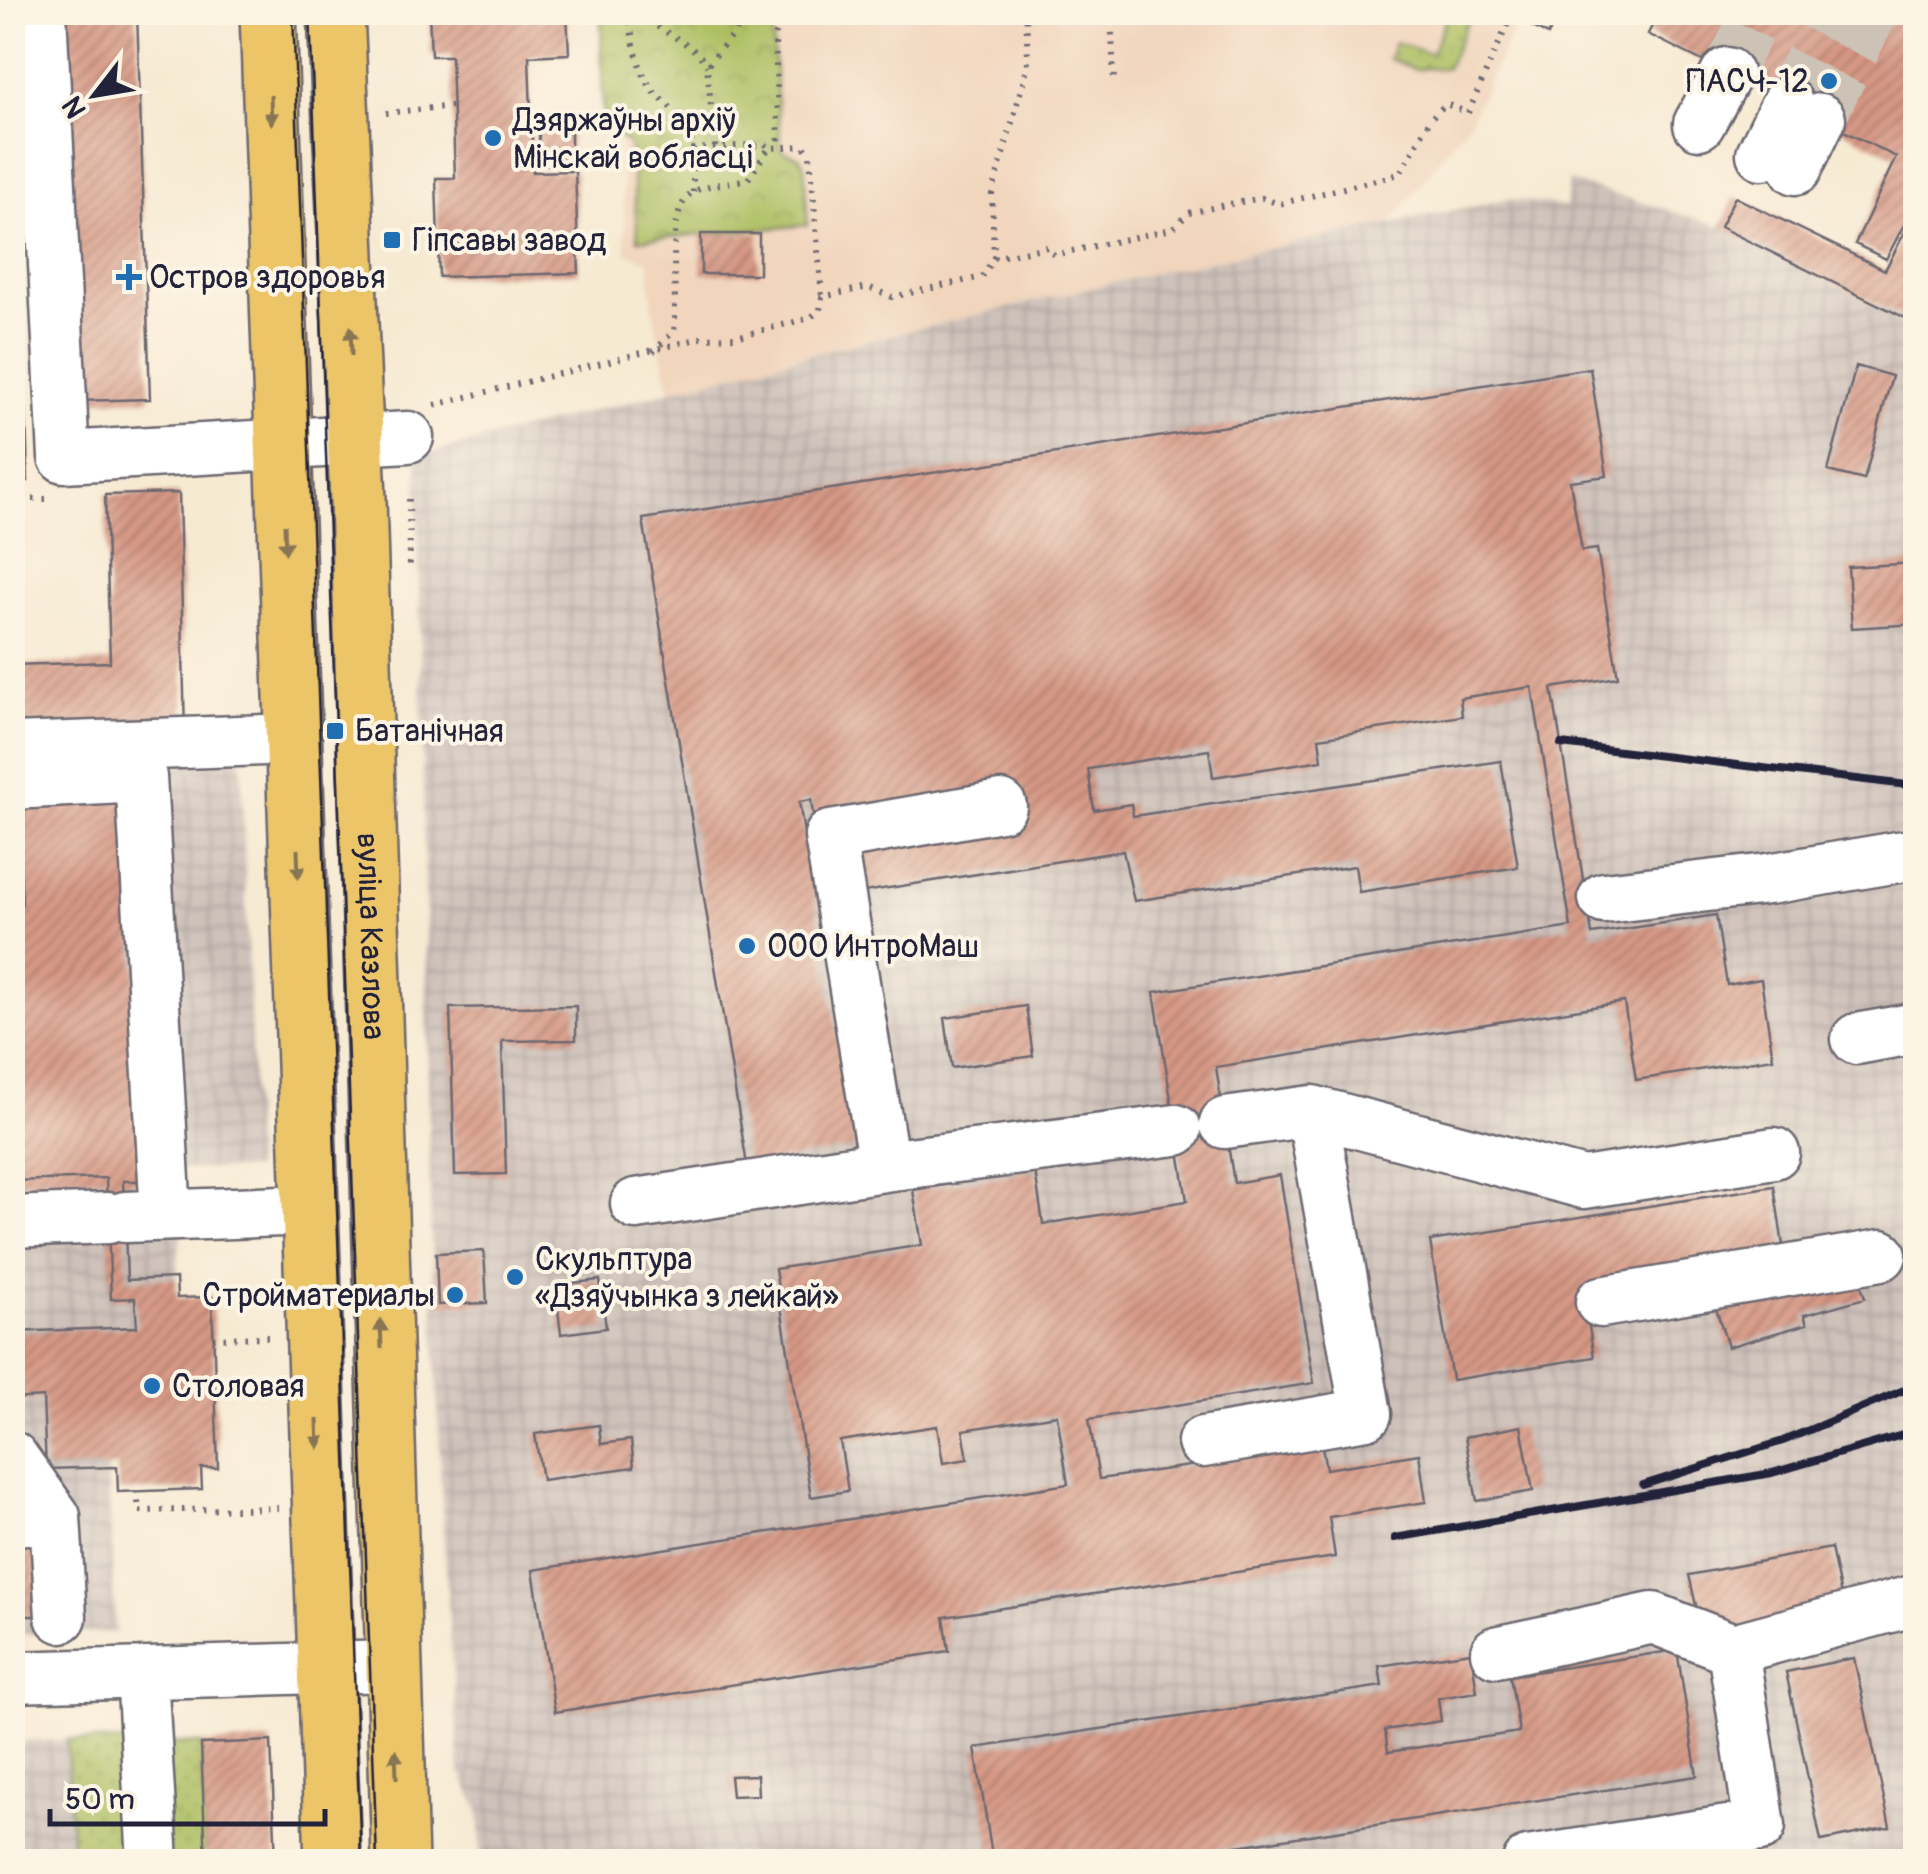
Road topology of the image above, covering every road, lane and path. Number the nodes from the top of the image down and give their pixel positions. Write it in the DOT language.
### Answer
graph roads {
  1 [pos="41,12"];
  2 [pos="268,12"];
  3 [pos="336,12"];
  4 [pos="629,12"];
  5 [pos="642,12"];
  6 [pos="751,12"];
  7 [pos="774,12"];
  8 [pos="1026,12"];
  9 [pos="1111,12"];
  10 [pos="1513,12"];
  11 [pos="707,66"];
  12 [pos="1727,73"];
  13 [pos="1114,80"];
  14 [pos="452,106"];
  15 [pos="1804,111"];
  16 [pos="384,113"];
  17 [pos="1699,124"];
  18 [pos="715,147"];
  19 [pos="769,148"];
  20 [pos="779,148"];
  21 [pos="692,149"];
  22 [pos="1779,161"];
  23 [pos="693,192"];
  24 [pos="994,258"];
  25 [pos="822,297"];
  26 [pos="34,339"];
  27 [pos="652,353"];
  28 [pos="398,428"];
  29 [pos="281,442"];
  30 [pos="60,498"];
  31 [pos="12,500"];
  32 [pos="293,739"];
  33 [pos="12,749"];
  34 [pos="12,784"];
  35 [pos="1001,806"];
  36 [pos="1916,854"];
  37 [pos="1604,898"];
  38 [pos="1916,1028"];
  39 [pos="1858,1039"];
  40 [pos="1312,1111"];
  41 [pos="1774,1152"];
  42 [pos="884,1166"];
  43 [pos="636,1204"];
  44 [pos="311,1210"];
  45 [pos="133,1217"];
  46 [pos="12,1222"];
  47 [pos="1881,1255"];
  48 [pos="1601,1302"];
  49 [pos="272,1337"];
  50 [pos="214,1338"];
  51 [pos="1203,1442"];
  52 [pos="12,1457"];
  53 [pos="137,1492"];
  54 [pos="279,1508"];
  55 [pos="34,1518"];
  56 [pos="1916,1600"];
  57 [pos="61,1617"];
  58 [pos="1733,1649"];
  59 [pos="1496,1652"];
  60 [pos="392,1666"];
  61 [pos="324,1667"];
  62 [pos="142,1673"];
  63 [pos="12,1677"];
  64 [pos="152,1862"];
  65 [pos="333,1862"];
  66 [pos="400,1862"];
  67 [pos="1528,1862"];
  1 -- 26 [label="lane"];
  2 -- 29 [label="main road, one-way"];
  28 -- 3 [label="main road, вуліца Казлова, one-way"];
  4 -- 21 [label="path"];
  5 -- 11 [label="path"];
  6 -- 11 [label="path"];
  7 -- 20 [label="path"];
  8 -- 24 [label="path"];
  9 -- 13 [label="path"];
  10 -- 24 [label="path"];
  11 -- 18 [label="path"];
  12 -- 17 [label="lane"];
  14 -- 16 [label="path"];
  15 -- 22 [label="lane"];
  18 -- 19 [label="path"];
  18 -- 21 [label="path"];
  19 -- 20 [label="path"];
  19 -- 23 [label="path"];
  20 -- 25 [label="path"];
  21 -- 23 [label="path"];
  23 -- 27 [label="path"];
  24 -- 25 [label="path"];
  25 -- 27 [label="path"];
  26 -- 29 [label="lane"];
  27 -- 28 [label="path"];
  28 -- 29 [label="lane"];
  60 -- 28 [label="main road, вуліца Казлова, one-way"];
  29 -- 32 [label="main road, one-way"];
  30 -- 31 [label="path"];
  32 -- 33 [label="lane"];
  32 -- 44 [label="main road, one-way"];
  34 -- 45 [label="lane"];
  35 -- 42 [label="lane"];
  36 -- 37 [label="lane"];
  38 -- 39 [label="lane"];
  40 -- 41 [label="lane"];
  40 -- 42 [label="lane"];
  40 -- 51 [label="lane"];
  42 -- 43 [label="lane"];
  44 -- 45 [label="lane"];
  44 -- 61 [label="main road, one-way"];
  45 -- 46 [label="lane"];
  47 -- 48 [label="lane"];
  49 -- 50 [label="path"];
  52 -- 55 [label="lane"];
  53 -- 54 [label="path"];
  55 -- 57 [label="lane"];
  56 -- 58 [label="lane"];
  58 -- 59 [label="lane"];
  58 -- 67 [label="lane"];
  60 -- 61 [label="lane"];
  66 -- 60 [label="main road, вуліца Казлова, one-way"];
  61 -- 62 [label="lane"];
  61 -- 65 [label="main road"];
  62 -- 63 [label="lane"];
  62 -- 64 [label="lane"];
}
